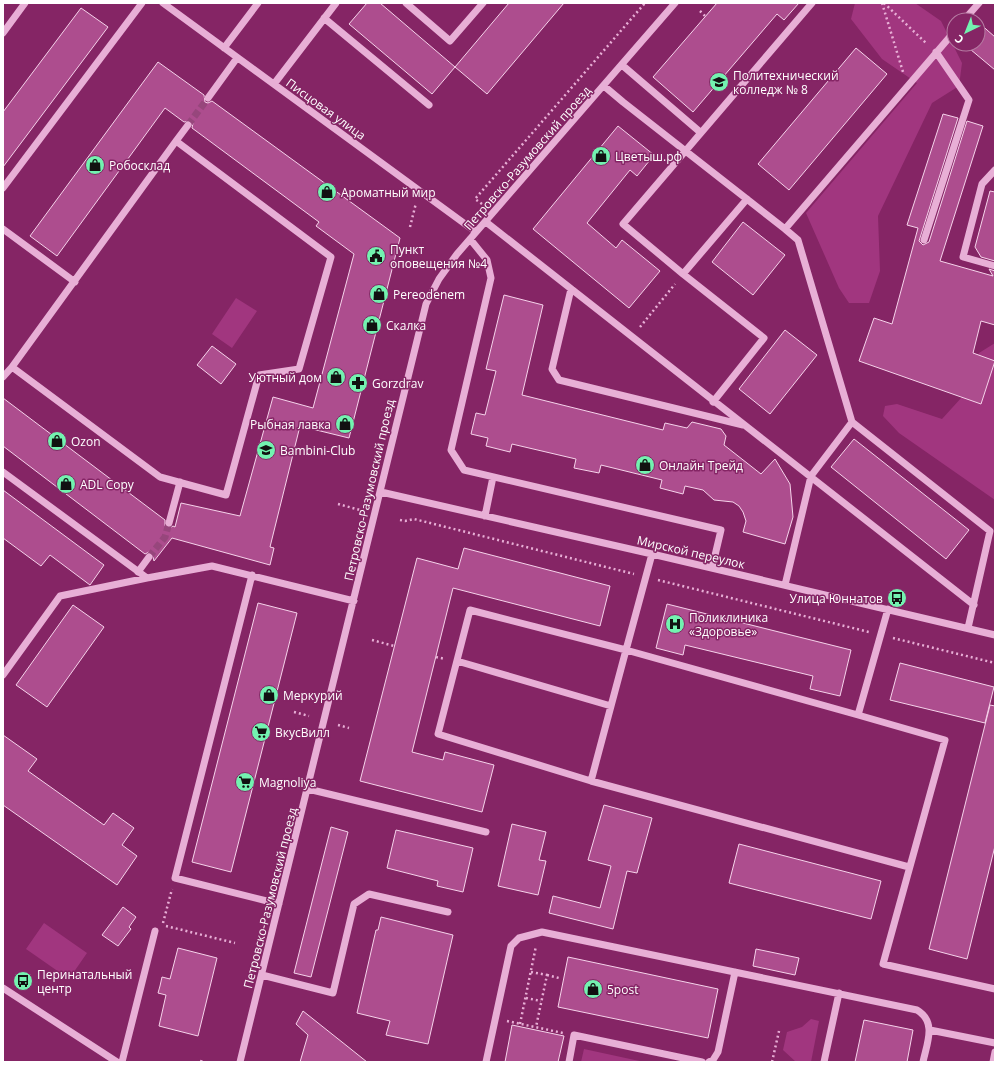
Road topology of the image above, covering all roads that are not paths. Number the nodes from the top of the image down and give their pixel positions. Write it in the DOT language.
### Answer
graph roads {
  1 [pos="25,3"];
  2 [pos="142,3"];
  3 [pos="163,3"];
  4 [pos="258,3"];
  5 [pos="336,3"];
  6 [pos="406,3"];
  7 [pos="483,3"];
  8 [pos="675,3"];
  9 [pos="812,3"];
  10 [pos="979,3"];
  11 [pos="971,12"];
  12 [pos="324,18"];
  13 [pos="3,33"];
  14 [pos="946,41"];
  15 [pos="224,48"];
  16 [pos="936,52"];
  17 [pos="237,58"];
  18 [pos="622,65"];
  19 [pos="274,84"];
  20 [pos="604,86"];
  21 [pos="208,98"];
  22 [pos="429,106"];
  23 [pos="188,125"];
  24 [pos="700,132"];
  25 [pos="176,141"];
  26 [pos="685,150"];
  27 [pos="995,170"];
  28 [pos="3,188"];
  29 [pos="747,199"];
  30 [pos="486,222"];
  31 [pos="3,229"];
  32 [pos="785,229"];
  33 [pos="476,232"];
  34 [pos="470,240"];
  35 [pos="924,240"];
  36 [pos="995,266"];
  37 [pos="683,274"];
  38 [pos="75,282"];
  39 [pos="571,289"];
  40 [pos="12,367"];
  41 [pos="3,377"];
  42 [pos="713,402"];
  43 [pos="852,422"];
  44 [pos="745,426"];
  45 [pos="3,472"];
  46 [pos="810,476"];
  47 [pos="493,477"];
  48 [pos="180,482"];
  49 [pos="381,492"];
  50 [pos="485,516"];
  51 [pos="169,523"];
  52 [pos="652,554"];
  53 [pos="149,557"];
  54 [pos="712,568"];
  55 [pos="138,572"];
  56 [pos="252,575"];
  57 [pos="147,578"];
  58 [pos="785,585"];
  59 [pos="354,601"];
  60 [pos="974,605"];
  61 [pos="888,609"];
  62 [pos="968,628"];
  63 [pos="995,635"];
  64 [pos="626,650"];
  65 [pos="457,662"];
  66 [pos="3,675"];
  67 [pos="612,706"];
  68 [pos="858,715"];
  69 [pos="591,781"];
  70 [pos="308,788"];
  71 [pos="486,832"];
  72 [pos="909,867"];
  73 [pos="279,904"];
  74 [pos="448,912"];
  75 [pos="155,931"];
  76 [pos="735,972"];
  77 [pos="262,975"];
  78 [pos="3,988"];
  79 [pos="995,988"];
  80 [pos="838,994"];
  81 [pos="930,1030"];
  82 [pos="995,1043"];
  83 [pos="995,1052"];
  84 [pos="117,1062"];
  85 [pos="122,1062"];
  86 [pos="240,1062"];
  87 [pos="486,1062"];
  88 [pos="569,1062"];
  89 [pos="702,1062"];
  90 [pos="709,1062"];
  91 [pos="824,1062"];
  92 [pos="923,1062"];
  93 [pos="993,1062"];
  1 -- 13 [label="street"];
  2 -- 28 [label="street"];
  3 -- 15 [label="street, Писцовая улица"];
  4 -- 15 [label="street"];
  5 -- 12 [label="street"];
  6 -- 7 [label="street"];
  8 -- 18 [label="street, Петровско-Разумовский проезд"];
  9 -- 24 [label="street"];
  10 -- 11 [label="street"];
  12 -- 19 [label="street"];
  12 -- 22 [label="street"];
  14 -- 16 [label="street"];
  15 -- 17 [label="street, Писцовая улица"];
  16 -- 32 [label="street"];
  16 -- 35 [label="street"];
  17 -- 19 [label="street, Писцовая улица"];
  17 -- 21 [label="street"];
  18 -- 20 [label="street, Петровско-Разумовский проезд"];
  18 -- 24 [label="street"];
  19 -- 33 [label="street, Писцовая улица"];
  20 -- 26 [label="street"];
  20 -- 30 [label="street, Петровско-Разумовский проезд"];
  23 -- 25 [label="street"];
  24 -- 26 [label="street"];
  25 -- 38 [label="street"];
  25 -- 48 [label="street"];
  26 -- 29 [label="street"];
  26 -- 37 [label="street"];
  27 -- 36 [label="street"];
  29 -- 32 [label="street"];
  29 -- 37 [label="street"];
  30 -- 33 [label="street, Петровско-Разумовский проезд"];
  30 -- 39 [label="street"];
  31 -- 38 [label="street"];
  32 -- 43 [label="street"];
  33 -- 34 [label="street, Петровско-Разумовский проезд"];
  34 -- 47 [label="street"];
  34 -- 49 [label="street, Петровско-Разумовский проезд"];
  37 -- 42 [label="street"];
  38 -- 40 [label="street"];
  39 -- 42 [label="street"];
  39 -- 44 [label="street"];
  40 -- 41 [label="street"];
  40 -- 48 [label="street"];
  42 -- 44 [label="street"];
  43 -- 46 [label="street"];
  43 -- 60 [label="street"];
  44 -- 46 [label="street"];
  45 -- 55 [label="street"];
  46 -- 58 [label="street"];
  46 -- 60 [label="street"];
  47 -- 50 [label="street"];
  47 -- 54 [label="street"];
  48 -- 51 [label="street"];
  49 -- 50 [label="street, Мирской переулок"];
  49 -- 59 [label="street, Петровско-Разумовский проезд"];
  50 -- 52 [label="street, Мирской переулок"];
  52 -- 54 [label="street, Мирской переулок"];
  52 -- 64 [label="street"];
  53 -- 55 [label="street"];
  54 -- 58 [label="street, Мирской переулок"];
  55 -- 57 [label="street"];
  56 -- 57 [label="street"];
  56 -- 59 [label="street"];
  56 -- 73 [label="street"];
  57 -- 66 [label="street"];
  58 -- 61 [label="street, Мирской переулок"];
  59 -- 70 [label="street, Петровско-Разумовский проезд"];
  60 -- 62 [label="street"];
  61 -- 62 [label="street, Мирской переулок"];
  61 -- 68 [label="street"];
  62 -- 63 [label="street, Мирской переулок"];
  64 -- 65 [label="street"];
  64 -- 67 [label="street"];
  64 -- 68 [label="street"];
  65 -- 67 [label="street"];
  65 -- 69 [label="street"];
  67 -- 69 [label="street"];
  68 -- 72 [label="street"];
  69 -- 72 [label="street"];
  70 -- 71 [label="street"];
  70 -- 73 [label="street, Петровско-Разумовский проезд"];
  72 -- 79 [label="street"];
  73 -- 77 [label="street, Петровско-Разумовский проезд"];
  74 -- 77 [label="street"];
  75 -- 85 [label="street"];
  76 -- 80 [label="street"];
  76 -- 87 [label="street"];
  76 -- 90 [label="street"];
  77 -- 86 [label="street, Петровско-Разумовский проезд"];
  78 -- 84 [label="street"];
  80 -- 81 [label="street"];
  80 -- 91 [label="street"];
  81 -- 82 [label="street"];
  81 -- 92 [label="street"];
  83 -- 93 [label="street"];
  88 -- 89 [label="street"];
}
